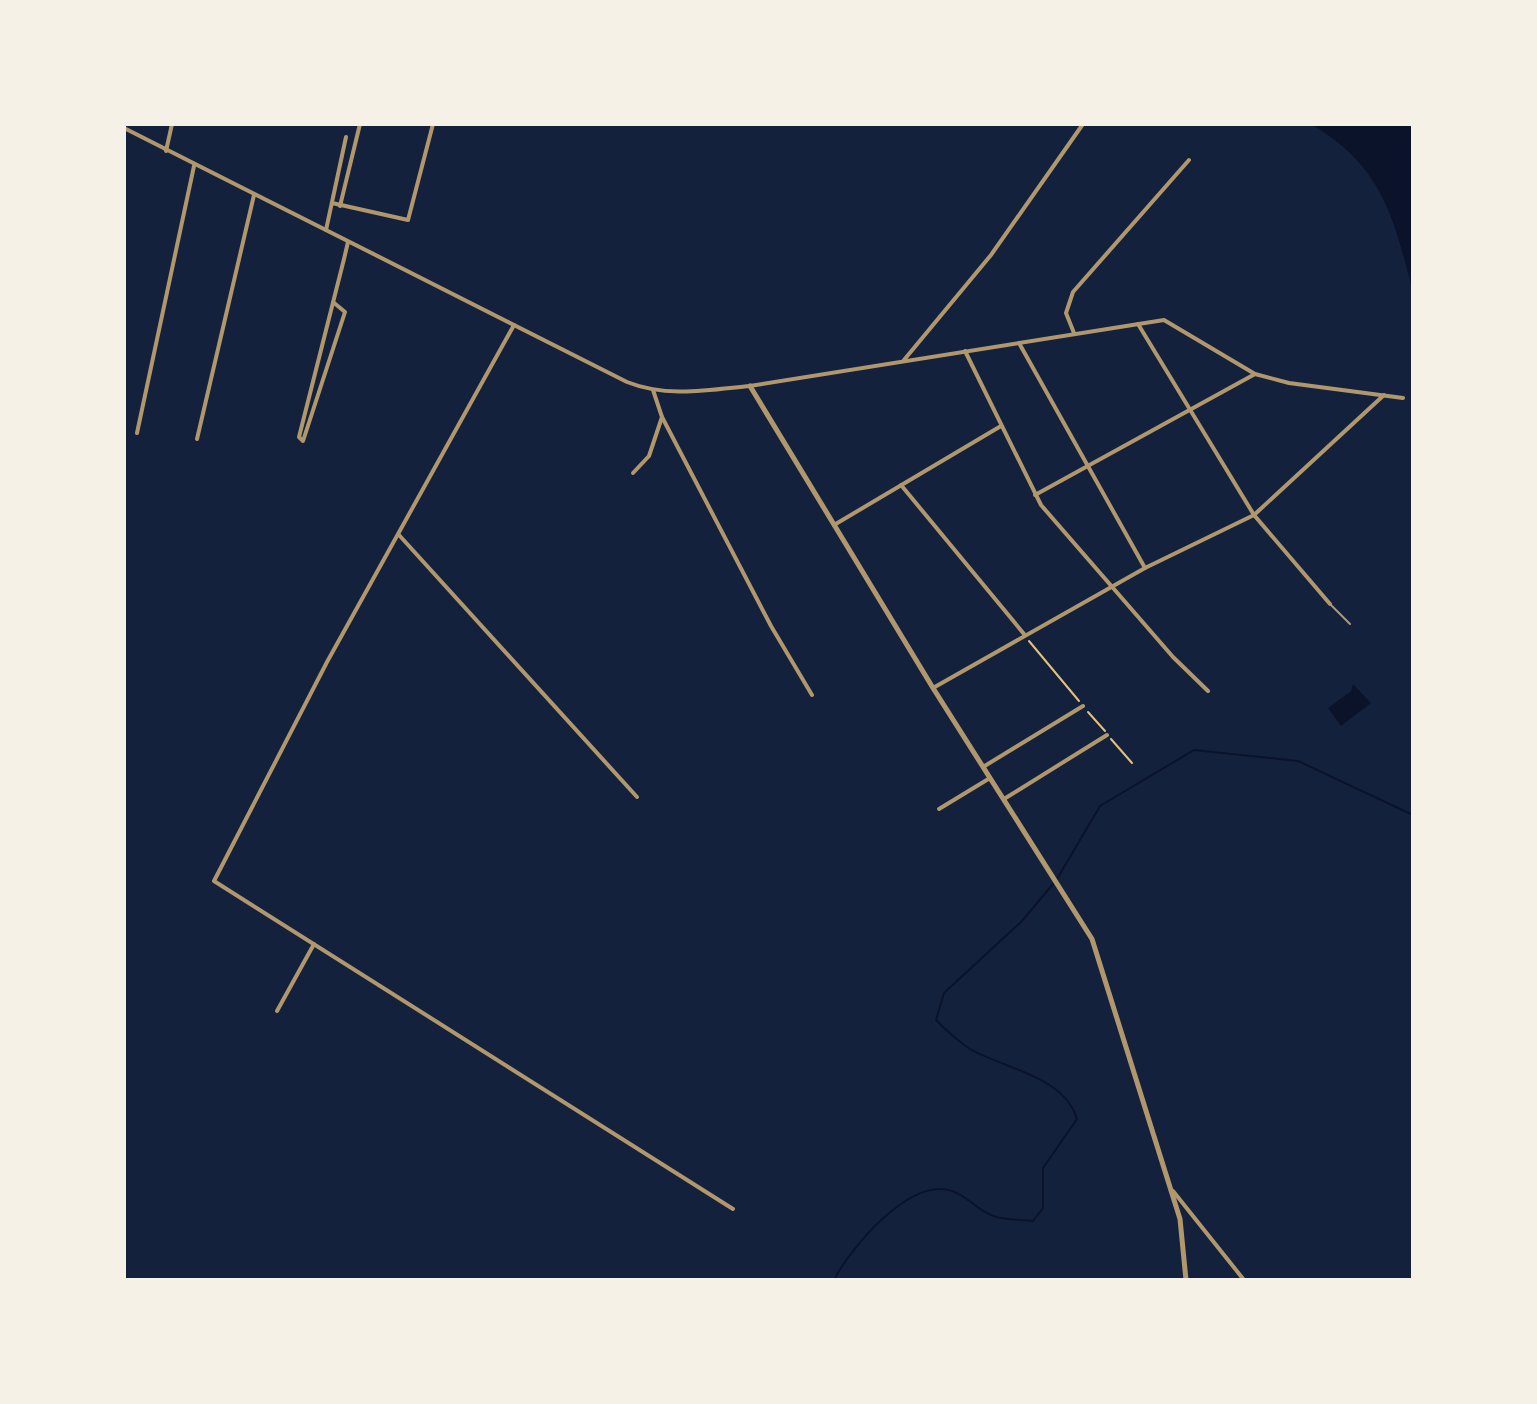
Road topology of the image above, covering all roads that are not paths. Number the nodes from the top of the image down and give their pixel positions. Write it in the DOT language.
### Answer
graph roads {
  1 [pos="172,124"];
  2 [pos="360,124"];
  3 [pos="433,124"];
  4 [pos="1083,124"];
  5 [pos="124,128"];
  6 [pos="346,137"];
  7 [pos="166,151"];
  8 [pos="1189,160"];
  9 [pos="194,166"];
  10 [pos="254,195"];
  11 [pos="332,203"];
  12 [pos="340,206"];
  13 [pos="326,230"];
  14 [pos="348,242"];
  15 [pos="333,302"];
  16 [pos="1138,324"];
  17 [pos="514,325"];
  18 [pos="1074,333"];
  19 [pos="1019,343"];
  20 [pos="965,351"];
  21 [pos="904,360"];
  22 [pos="1255,374"];
  23 [pos="750,386"];
  24 [pos="653,390"];
  25 [pos="1384,395"];
  26 [pos="1403,398"];
  27 [pos="1190,412"];
  28 [pos="662,417"];
  29 [pos="1001,426"];
  30 [pos="137,433"];
  31 [pos="197,439"];
  32 [pos="1087,466"];
  33 [pos="633,473"];
  34 [pos="901,485"];
  35 [pos="1035,495"];
  36 [pos="1254,515"];
  37 [pos="834,525"];
  38 [pos="399,535"];
  39 [pos="1145,568"];
  40 [pos="1111,587"];
  41 [pos="1330,604"];
  42 [pos="1350,624"];
  43 [pos="1024,634"];
  44 [pos="933,688"];
  45 [pos="1208,691"];
  46 [pos="812,695"];
  47 [pos="1083,706"];
  48 [pos="1107,735"];
  49 [pos="983,767"];
  50 [pos="990,778"];
  51 [pos="637,797"];
  52 [pos="1004,799"];
  53 [pos="939,809"];
  54 [pos="314,944"];
  55 [pos="277,1011"];
  56 [pos="1171,1190"];
  57 [pos="733,1209"];
  58 [pos="1186,1280"];
  59 [pos="1244,1280"];
  1 -- 7 [label="street"];
  2 -- 12 [label="street"];
  3 -- 12 [label="street"];
  4 -- 21 [label="street"];
  5 -- 7 [label="street"];
  6 -- 11 [label="street"];
  7 -- 9 [label="street"];
  8 -- 18 [label="street"];
  9 -- 10 [label="street"];
  9 -- 30 [label="street"];
  10 -- 13 [label="street"];
  10 -- 31 [label="street"];
  11 -- 12 [label="street"];
  11 -- 13 [label="street"];
  13 -- 14 [label="street"];
  14 -- 15 [label="street"];
  14 -- 17 [label="street"];
  15 -- 15 [label="street"];
  16 -- 18 [label="street"];
  16 -- 22 [label="street"];
  16 -- 27 [label="street"];
  17 -- 24 [label="street"];
  17 -- 38 [label="street"];
  18 -- 19 [label="street"];
  19 -- 20 [label="street"];
  19 -- 32 [label="street"];
  20 -- 21 [label="street"];
  20 -- 29 [label="street"];
  21 -- 23 [label="street"];
  22 -- 25 [label="street"];
  22 -- 27 [label="street"];
  23 -- 24 [label="street"];
  23 -- 37 [label="street"];
  24 -- 28 [label="street"];
  25 -- 26 [label="street"];
  25 -- 36 [label="street"];
  27 -- 32 [label="street"];
  27 -- 36 [label="street"];
  28 -- 33 [label="street"];
  28 -- 46 [label="street"];
  29 -- 34 [label="street"];
  29 -- 35 [label="street"];
  32 -- 35 [label="street"];
  32 -- 39 [label="street"];
  34 -- 37 [label="street"];
  34 -- 43 [label="street"];
  35 -- 40 [label="street"];
  36 -- 39 [label="street"];
  36 -- 41 [label="street"];
  37 -- 44 [label="street"];
  38 -- 51 [label="street"];
  38 -- 54 [label="street"];
  39 -- 40 [label="street"];
  40 -- 43 [label="street"];
  40 -- 45 [label="street"];
  41 -- 42 [label="lane"];
  43 -- 44 [label="street"];
  44 -- 49 [label="street"];
  47 -- 49 [label="street"];
  48 -- 52 [label="street"];
  49 -- 50 [label="street"];
  50 -- 52 [label="street"];
  50 -- 53 [label="street"];
  52 -- 56 [label="street"];
  54 -- 55 [label="street"];
  54 -- 57 [label="street"];
  56 -- 58 [label="street"];
  56 -- 59 [label="street"];
}
